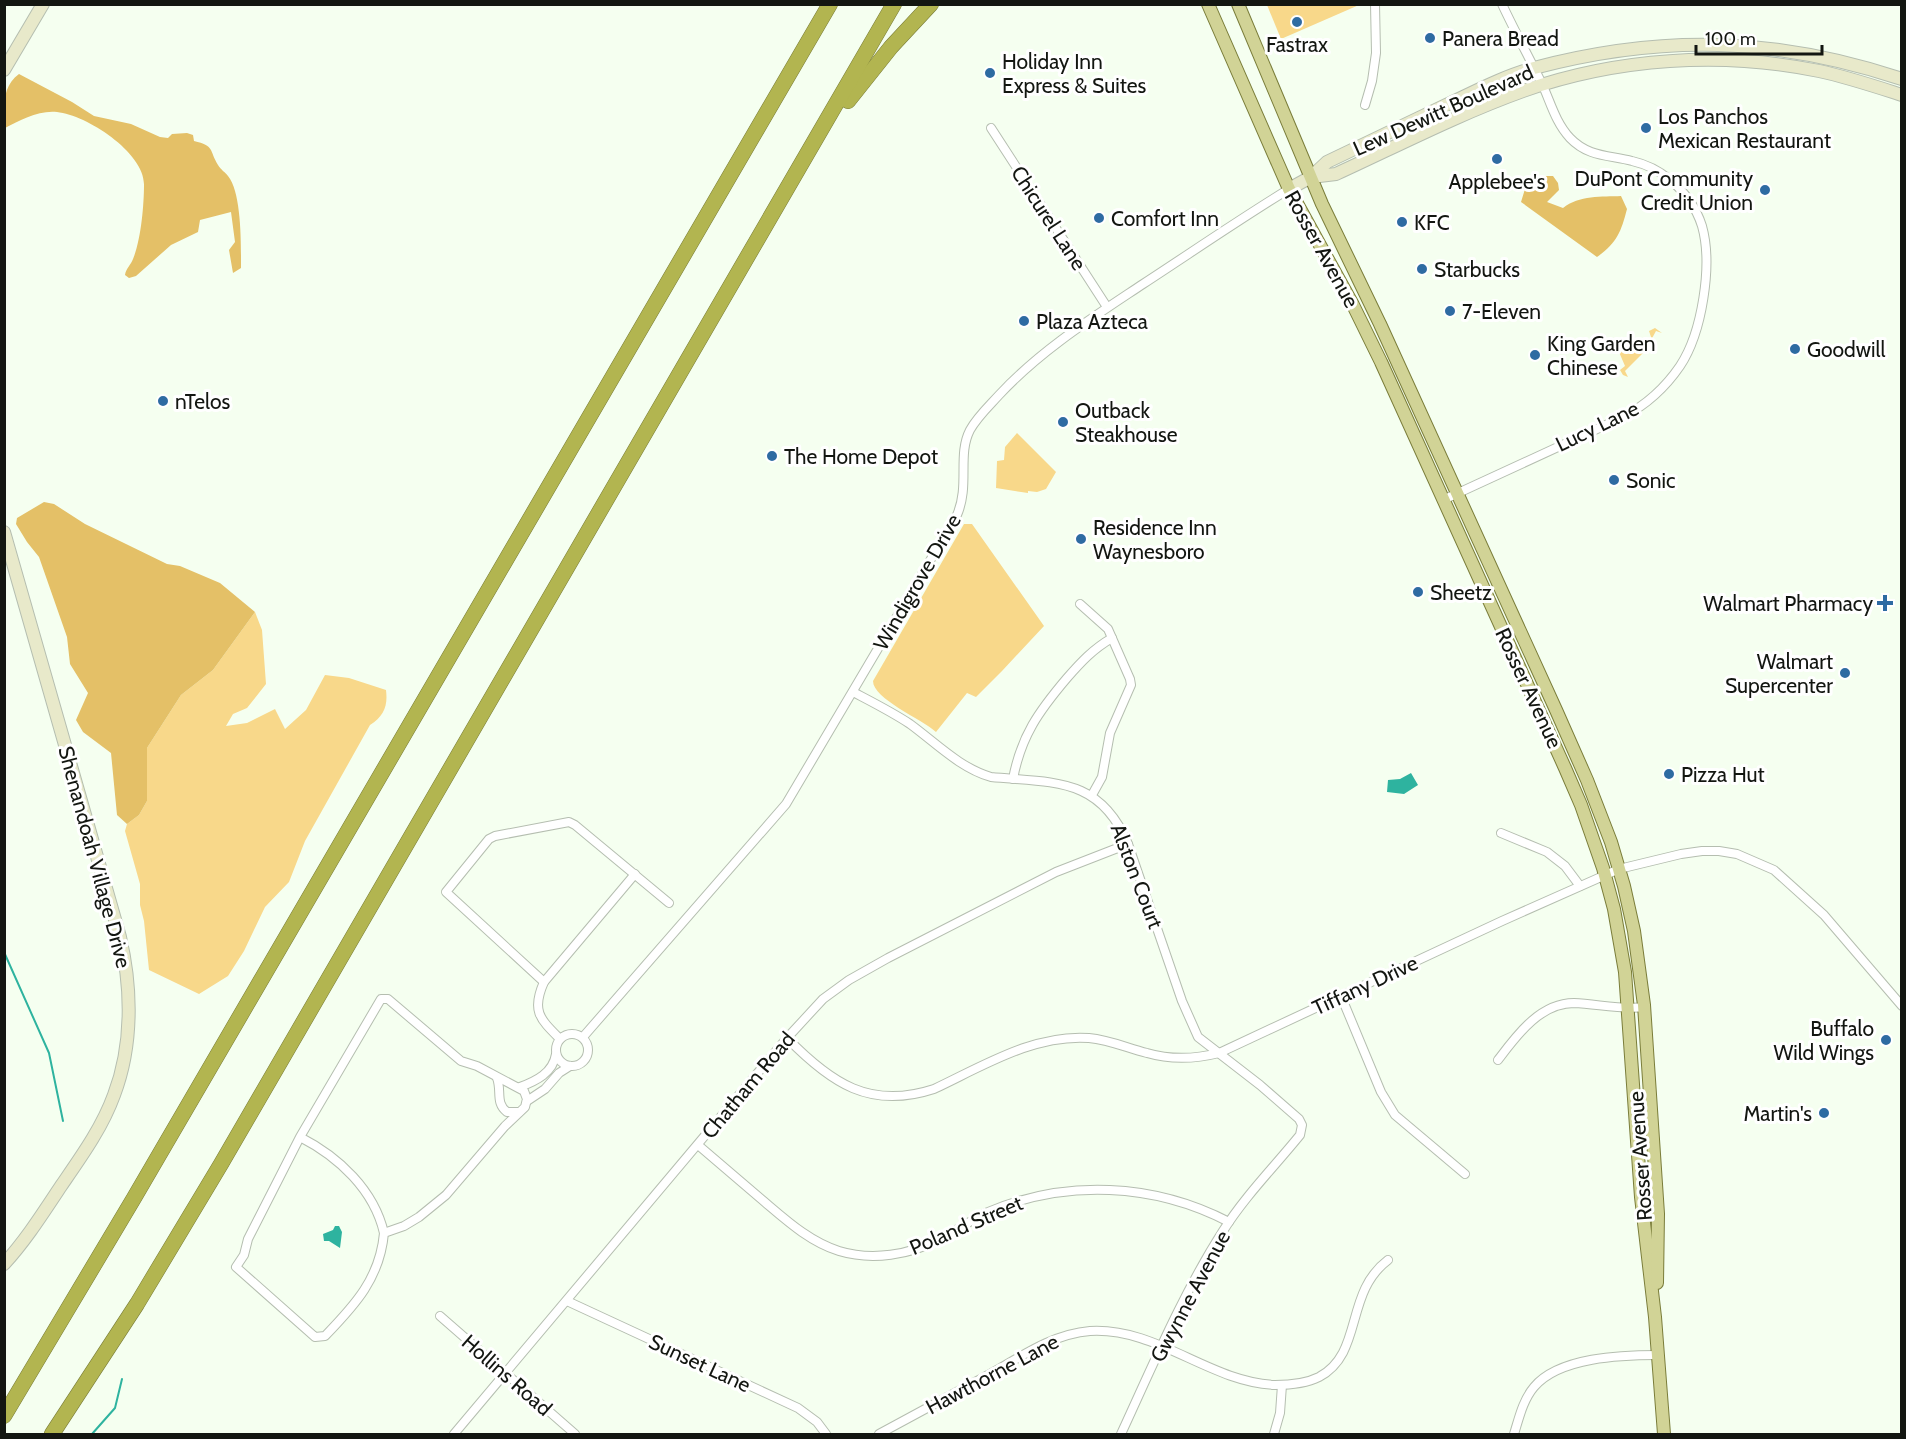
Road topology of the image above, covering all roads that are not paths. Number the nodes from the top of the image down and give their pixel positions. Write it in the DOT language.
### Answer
graph roads {
  1 [pos="43,4"];
  2 [pos="821,4"];
  3 [pos="830,4"];
  4 [pos="894,4"];
  5 [pos="931,4"];
  6 [pos="1208,4"];
  7 [pos="1238,4"];
  8 [pos="1375,4"];
  9 [pos="1502,4"];
  10 [pos="1533,69"];
  11 [pos="4,70"];
  12 [pos="1902,79"];
  13 [pos="1542,85"];
  14 [pos="1902,95"];
  15 [pos="1365,105"];
  16 [pos="766,113"];
  17 [pos="991,128"];
  18 [pos="797,171"];
  19 [pos="1311,177"];
  20 [pos="1289,189"];
  21 [pos="1107,308"];
  22 [pos="1457,493"];
  23 [pos="1443,500"];
  24 [pos="4,532"];
  25 [pos="1080,604"];
  26 [pos="1112,638"];
  27 [pos="853,692"];
  28 [pos="1013,779"];
  29 [pos="1092,795"];
  30 [pos="1501,833"];
  31 [pos="1128,844"];
  32 [pos="1619,869"];
  33 [pos="635,874"];
  34 [pos="1605,876"];
  35 [pos="1580,886"];
  36 [pos="669,903"];
  37 [pos="544,982"];
  38 [pos="1341,996"];
  39 [pos="1902,1006"];
  40 [pos="1645,1007"];
  41 [pos="1629,1009"];
  42 [pos="583,1038"];
  43 [pos="787,1038"];
  44 [pos="560,1039"];
  45 [pos="1219,1053"];
  46 [pos="556,1054"];
  47 [pos="1498,1060"];
  48 [pos="570,1066"];
  49 [pos="497,1078"];
  50 [pos="517,1086"];
  51 [pos="501,1092"];
  52 [pos="526,1101"];
  53 [pos="504,1110"];
  54 [pos="519,1112"];
  55 [pos="505,1126"];
  56 [pos="300,1137"];
  57 [pos="698,1145"];
  58 [pos="1274,1167"];
  59 [pos="1465,1174"];
  60 [pos="1229,1222"];
  61 [pos="384,1233"];
  62 [pos="1388,1260"];
  63 [pos="4,1264"];
  64 [pos="567,1301"];
  65 [pos="440,1316"];
  66 [pos="1655,1317"];
  67 [pos="1161,1346"];
  68 [pos="1658,1355"];
  69 [pos="505,1373"];
  70 [pos="1282,1385"];
  71 [pos="4,1416"];
  72 [pos="52,1434"];
  73 [pos="454,1434"];
  74 [pos="574,1434"];
  75 [pos="826,1434"];
  76 [pos="879,1434"];
  77 [pos="1121,1434"];
  78 [pos="1274,1434"];
  79 [pos="1514,1434"];
  80 [pos="1664,1434"];
  1 -- 11 [label="main road"];
  2 -- 16 [label="highway"];
  3 -- 16 [label="highway"];
  4 -- 18 [label="highway"];
  5 -- 18 [label="highway"];
  6 -- 20 [label="main road, Rosser Avenue"];
  7 -- 19 [label="main road, Rosser Avenue"];
  8 -- 15 [label="street"];
  9 -- 10 [label="street, Lucy Lane"];
  10 -- 12 [label="main road, Lew Dewitt Boulevard"];
  10 -- 13 [label="street, Lucy Lane"];
  10 -- 19 [label="main road, Lew Dewitt Boulevard"];
  13 -- 14 [label="main road, Lew Dewitt Boulevard"];
  13 -- 19 [label="main road, Lew Dewitt Boulevard"];
  13 -- 22 [label="street, Lucy Lane"];
  16 -- 71 [label="highway"];
  17 -- 21 [label="street, Chicurel Lane"];
  18 -- 72 [label="highway"];
  19 -- 20 [label="main road, Lew Dewitt Boulevard"];
  19 -- 22 [label="main road, Rosser Avenue"];
  20 -- 21 [label="street, Windigrove Drive"];
  20 -- 23 [label="main road, Rosser Avenue"];
  21 -- 27 [label="street, Windigrove Drive"];
  22 -- 23 [label="street, Lucy Lane"];
  22 -- 32 [label="main road, Rosser Avenue"];
  23 -- 34 [label="main road, Rosser Avenue"];
  24 -- 63 [label="main road, Shenandoah Village Drive"];
  25 -- 26 [label="street"];
  26 -- 28 [label="street"];
  26 -- 29 [label="street"];
  27 -- 28 [label="street, Alston Court"];
  27 -- 42 [label="street, Windigrove Drive"];
  28 -- 29 [label="street, Alston Court"];
  29 -- 31 [label="street, Alston Court"];
  30 -- 35 [label="street"];
  31 -- 43 [label="street, Chatham Road"];
  31 -- 45 [label="street, Alston Court"];
  32 -- 34 [label="street, Tiffany Drive"];
  32 -- 39 [label="street, Tiffany Drive"];
  32 -- 40 [label="main road, Rosser Avenue"];
  33 -- 36 [label="street"];
  33 -- 37 [label="street"];
  33 -- 37 [label="street"];
  34 -- 35 [label="street, Tiffany Drive"];
  34 -- 41 [label="main road, Rosser Avenue"];
  35 -- 38 [label="street, Tiffany Drive"];
  37 -- 44 [label="street"];
  38 -- 45 [label="street, Tiffany Drive"];
  38 -- 59 [label="street"];
  40 -- 41 [label="street"];
  40 -- 66 [label="main road, Rosser Avenue"];
  41 -- 47 [label="street"];
  41 -- 66 [label="main road, Rosser Avenue"];
  42 -- 44 [label="street"];
  42 -- 48 [label="street"];
  43 -- 45 [label="street, Tiffany Drive"];
  43 -- 57 [label="street, Chatham Road"];
  44 -- 46 [label="street"];
  45 -- 58 [label="street, Alston Court"];
  46 -- 48 [label="street"];
  46 -- 50 [label="street"];
  48 -- 52 [label="street"];
  49 -- 50 [label="street"];
  49 -- 51 [label="street"];
  49 -- 56 [label="street"];
  50 -- 51 [label="street"];
  50 -- 52 [label="street"];
  51 -- 53 [label="street"];
  52 -- 54 [label="street"];
  53 -- 54 [label="street"];
  53 -- 55 [label="street"];
  54 -- 55 [label="street"];
  55 -- 61 [label="street"];
  56 -- 61 [label="street"];
  56 -- 61 [label="street"];
  57 -- 60 [label="street, Poland Street"];
  57 -- 64 [label="street, Chatham Road"];
  58 -- 60 [label="street, Gwynne Avenue"];
  60 -- 67 [label="street, Gwynne Avenue"];
  62 -- 70 [label="street, Hawthorne Lane"];
  64 -- 69 [label="street, Chatham Road"];
  64 -- 75 [label="street, Sunset Lane"];
  65 -- 69 [label="street, Hollins Road"];
  66 -- 68 [label="main road, Rosser Avenue"];
  67 -- 70 [label="street, Hawthorne Lane"];
  67 -- 76 [label="street, Hawthorne Lane"];
  67 -- 77 [label="street, Gwynne Avenue"];
  68 -- 79 [label="street"];
  68 -- 80 [label="main road, Rosser Avenue"];
  69 -- 73 [label="street, Chatham Road"];
  69 -- 74 [label="street, Hollins Road"];
  70 -- 78 [label="street"];
}
